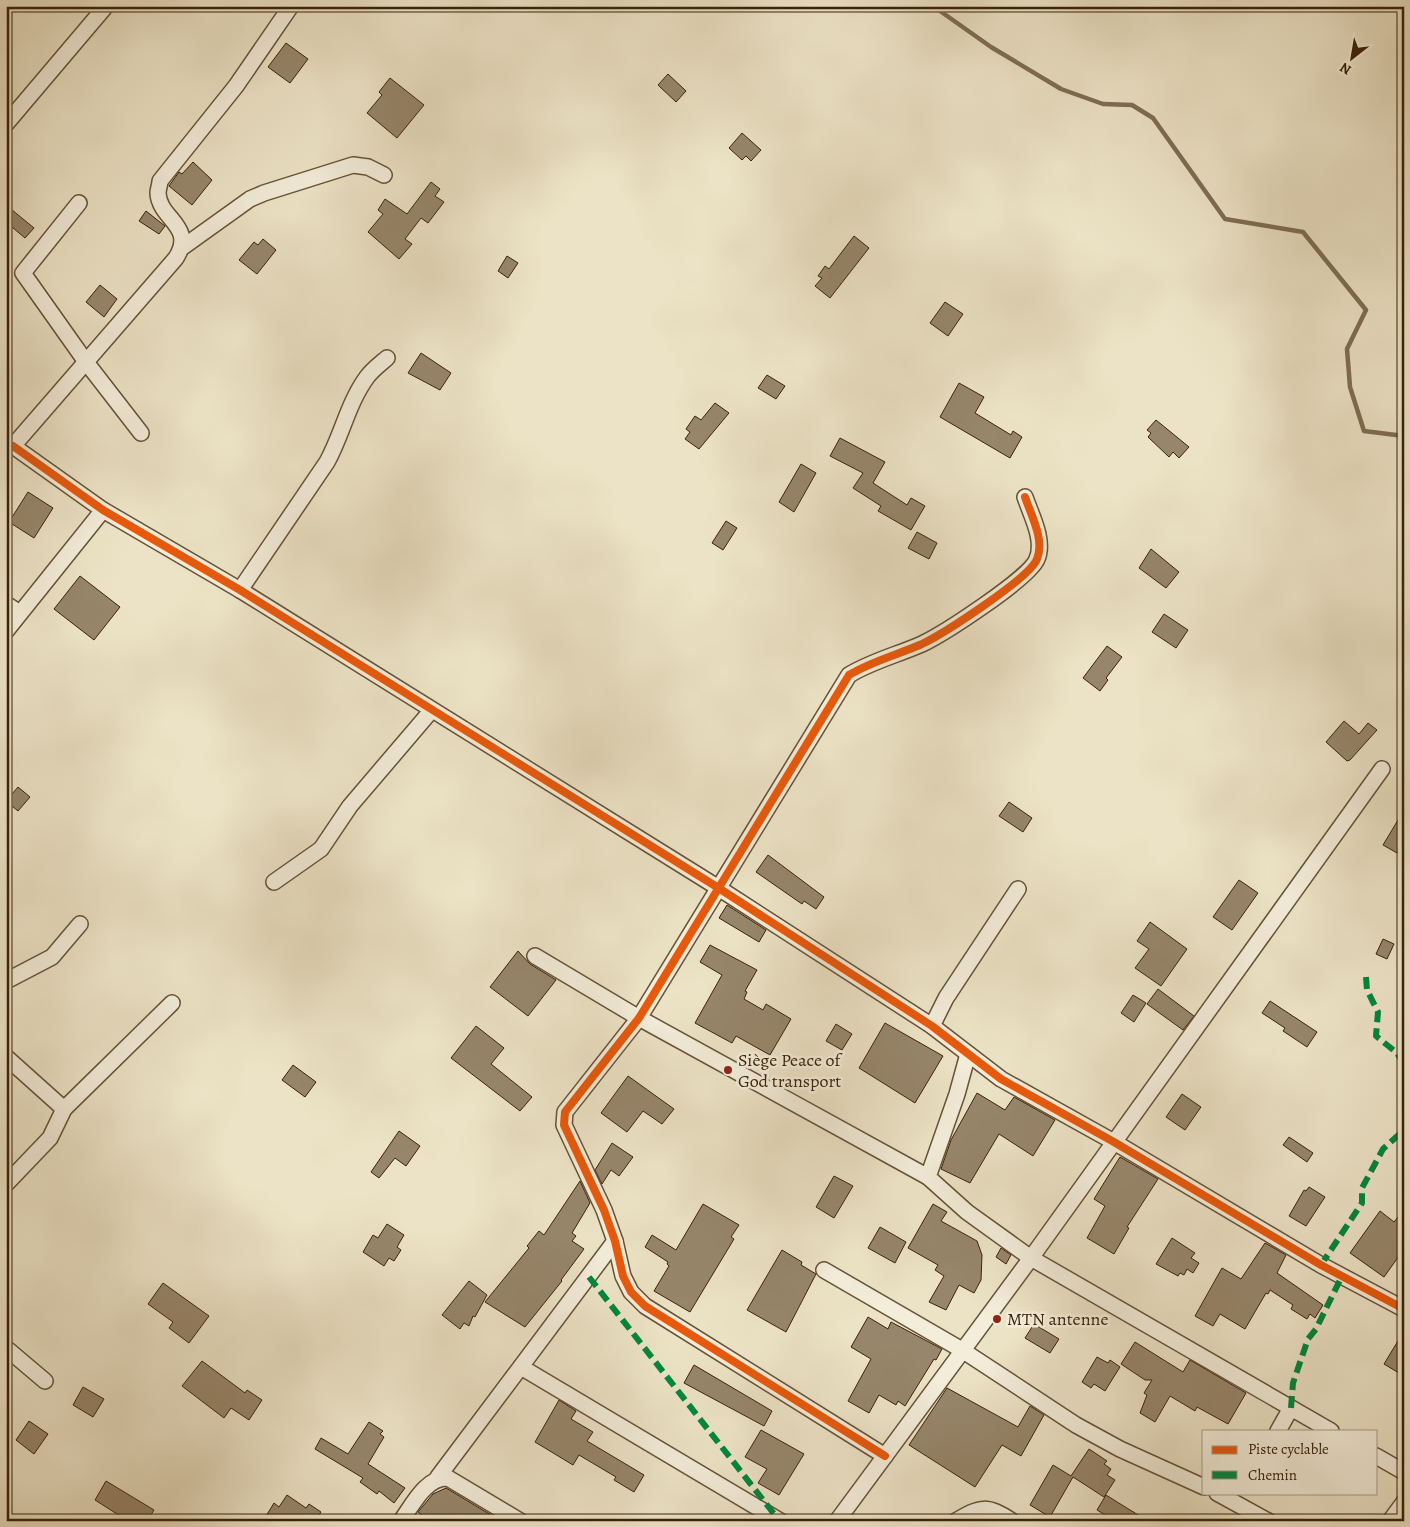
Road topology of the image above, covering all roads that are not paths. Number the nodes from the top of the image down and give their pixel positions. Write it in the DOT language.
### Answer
graph roads {
  1 [pos="106,6"];
  2 [pos="291,6"];
  3 [pos="6,124"];
  4 [pos="384,175"];
  5 [pos="79,204"];
  6 [pos="183,247"];
  7 [pos="387,358"];
  8 [pos="86,362"];
  9 [pos="141,433"];
  10 [pos="10,444"];
  11 [pos="1024,497"];
  12 [pos="103,510"];
  13 [pos="240,590"];
  14 [pos="6,604"];
  15 [pos="20,613"];
  16 [pos="6,631"];
  17 [pos="431,711"];
  18 [pos="1382,769"];
  19 [pos="274,882"];
  20 [pos="717,887"];
  21 [pos="1018,889"];
  22 [pos="80,924"];
  23 [pos="535,956"];
  24 [pos="6,981"];
  25 [pos="172,1003"];
  26 [pos="639,1018"];
  27 [pos="932,1026"];
  28 [pos="968,1054"];
  29 [pos="6,1058"];
  30 [pos="64,1109"];
  31 [pos="1114,1142"];
  32 [pos="928,1177"];
  33 [pos="6,1184"];
  34 [pos="615,1241"];
  35 [pos="1031,1258"];
  36 [pos="824,1270"];
  37 [pos="1404,1309"];
  38 [pos="6,1348"];
  39 [pos="962,1350"];
  40 [pos="521,1367"];
  41 [pos="45,1380"];
  42 [pos="1291,1408"];
  43 [pos="1279,1430"];
  44 [pos="1329,1430"];
  45 [pos="885,1456"];
  46 [pos="1378,1457"];
  47 [pos="1404,1472"];
  48 [pos="438,1477"];
  49 [pos="1202,1486"];
  50 [pos="1222,1494"];
  51 [pos="1242,1498"];
  52 [pos="1404,1502"];
  53 [pos="401,1521"];
  54 [pos="520,1521"];
  55 [pos="780,1521"];
  56 [pos="837,1521"];
  57 [pos="956,1521"];
  58 [pos="1012,1521"];
  59 [pos="1268,1521"];
  60 [pos="1390,1521"];
  1 -- 3 [label="street"];
  2 -- 6 [label="street"];
  4 -- 6 [label="street"];
  5 -- 8 [label="street"];
  6 -- 8 [label="street"];
  7 -- 13 [label="street"];
  8 -- 9 [label="street"];
  8 -- 10 [label="street"];
  10 -- 12 [label="street"];
  11 -- 20 [label="street"];
  12 -- 13 [label="street"];
  12 -- 15 [label="street"];
  13 -- 17 [label="street"];
  14 -- 15 [label="street"];
  15 -- 16 [label="street"];
  17 -- 19 [label="street"];
  17 -- 20 [label="street"];
  18 -- 31 [label="street"];
  20 -- 26 [label="street"];
  20 -- 27 [label="street"];
  21 -- 27 [label="street"];
  22 -- 24 [label="street"];
  23 -- 26 [label="street"];
  25 -- 30 [label="street"];
  26 -- 32 [label="street"];
  26 -- 34 [label="street"];
  27 -- 28 [label="street"];
  28 -- 31 [label="street"];
  28 -- 32 [label="street"];
  29 -- 30 [label="street"];
  30 -- 33 [label="street"];
  31 -- 35 [label="street"];
  31 -- 37 [label="street"];
  32 -- 35 [label="street"];
  34 -- 40 [label="street"];
  34 -- 45 [label="street"];
  35 -- 39 [label="street"];
  35 -- 42 [label="street"];
  36 -- 39 [label="street"];
  38 -- 41 [label="street"];
  39 -- 45 [label="street"];
  39 -- 49 [label="street"];
  40 -- 48 [label="street"];
  40 -- 55 [label="street"];
  42 -- 43 [label="street"];
  42 -- 44 [label="street"];
  45 -- 56 [label="street"];
  46 -- 47 [label="street"];
  48 -- 53 [label="street"];
  48 -- 54 [label="street"];
  50 -- 51 [label="street"];
  51 -- 59 [label="street"];
  52 -- 60 [label="street"];
  57 -- 58 [label="street"];
}
